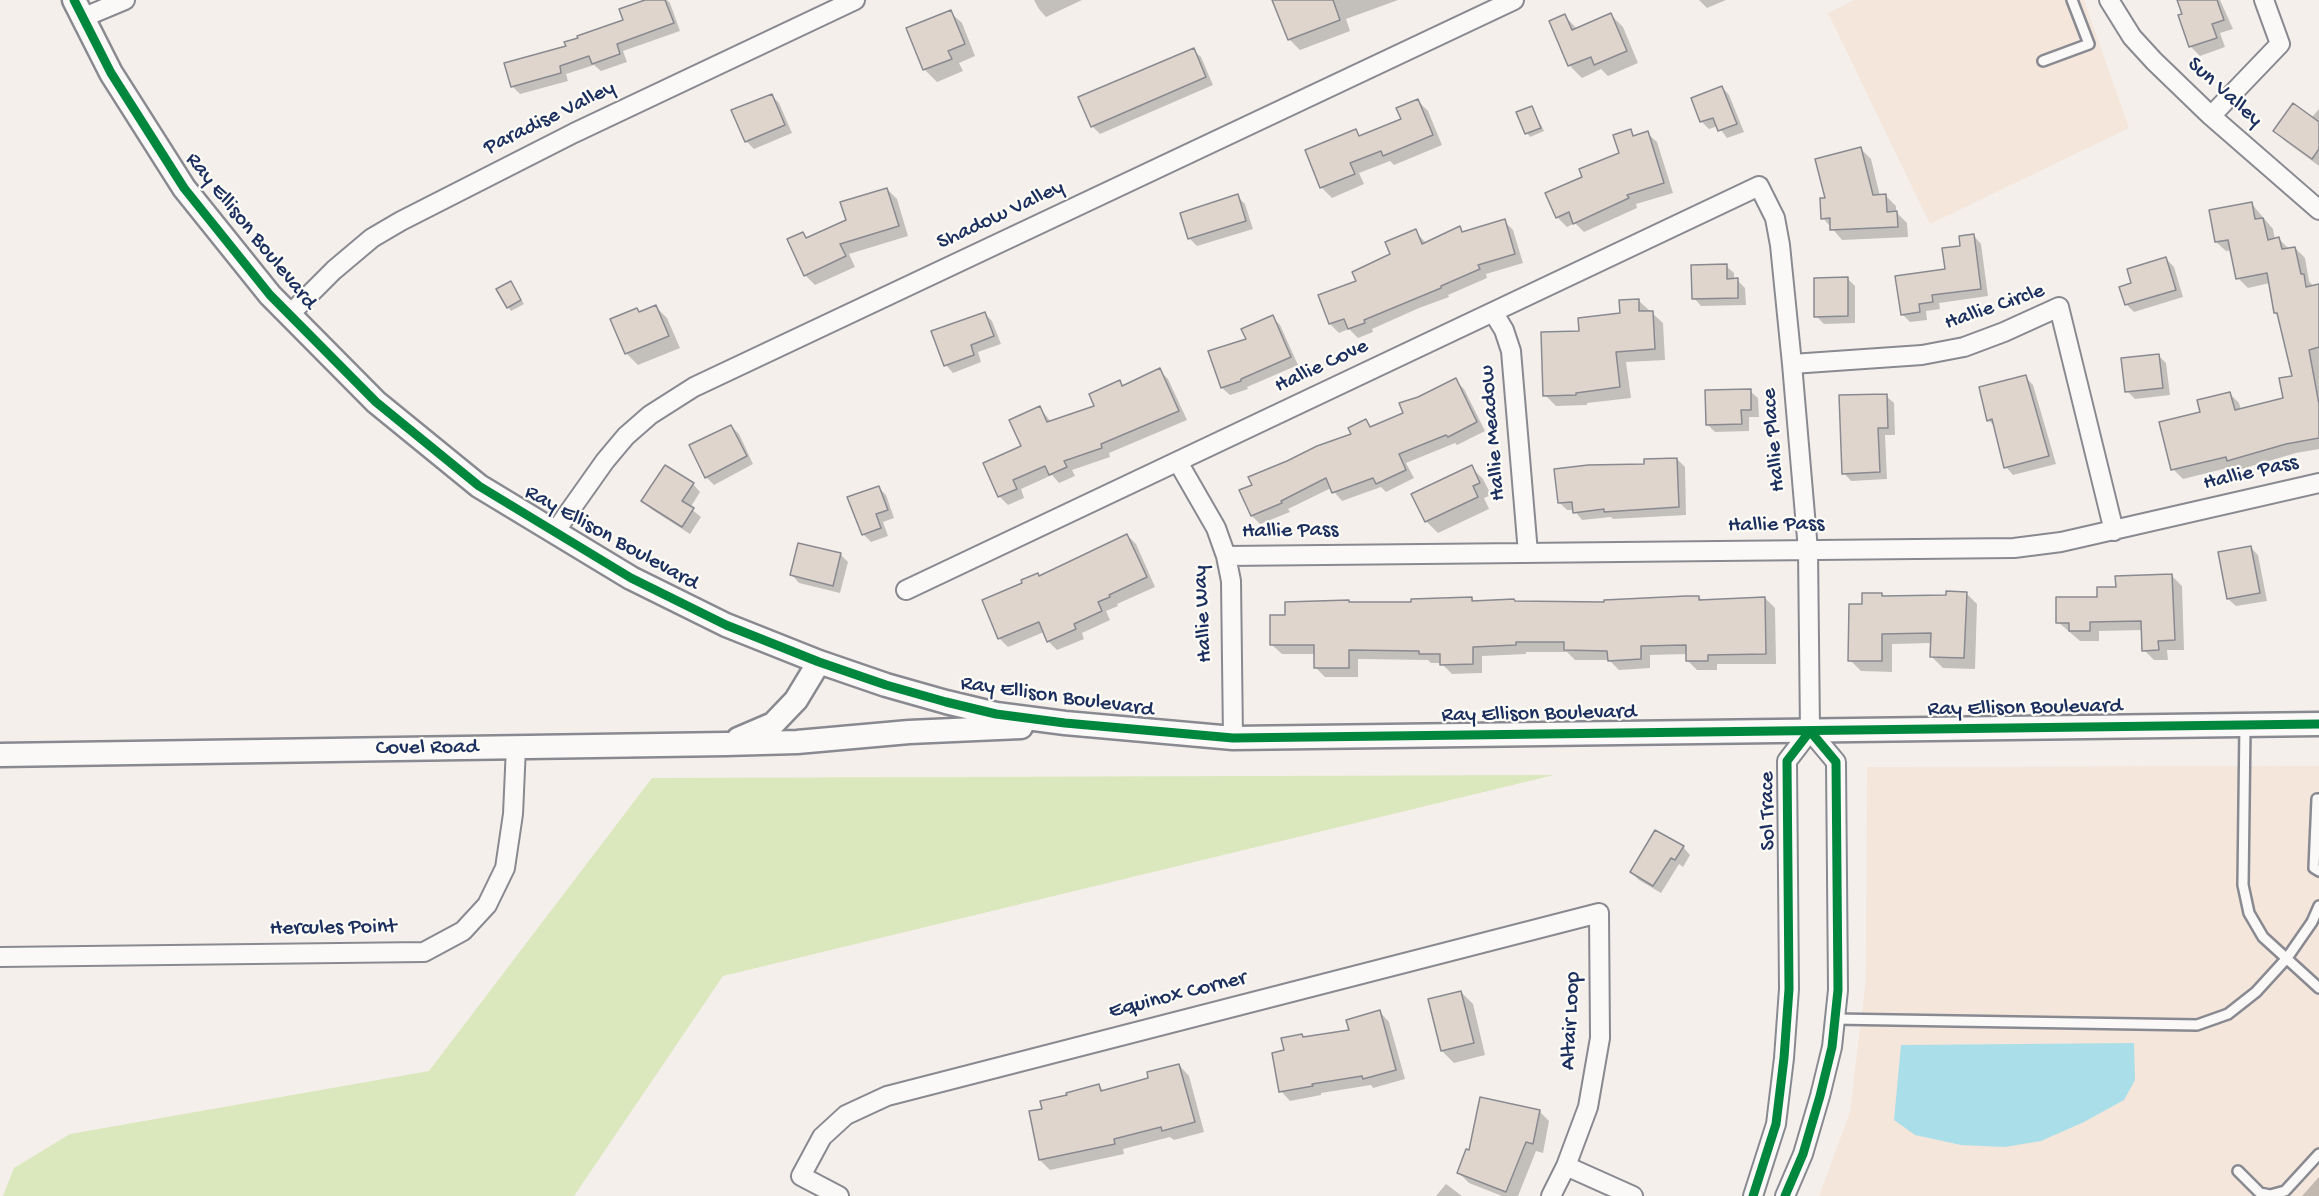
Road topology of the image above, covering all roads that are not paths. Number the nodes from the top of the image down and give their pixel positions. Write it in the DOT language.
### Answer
graph roads {
  1 [pos="125,0"];
  2 [pos="855,0"];
  3 [pos="1514,0"];
  4 [pos="2072,0"];
  5 [pos="2109,0"];
  6 [pos="2264,0"];
  7 [pos="78,9"];
  8 [pos="2043,61"];
  9 [pos="2211,116"];
  10 [pos="1759,186"];
  11 [pos="2319,210"];
  12 [pos="1493,312"];
  13 [pos="289,315"];
  14 [pos="1792,364"];
  15 [pos="1178,462"];
  16 [pos="2319,483"];
  17 [pos="2114,531"];
  18 [pos="554,532"];
  19 [pos="1808,550"];
  20 [pos="1528,553"];
  21 [pos="1226,556"];
  22 [pos="906,590"];
  23 [pos="819,662"];
  24 [pos="1065,723"];
  25 [pos="2319,724"];
  26 [pos="2245,725"];
  27 [pos="1810,731"];
  28 [pos="1233,738"];
  29 [pos="726,744"];
  30 [pos="516,747"];
  31 [pos="0,755"];
  32 [pos="2319,799"];
  33 [pos="2319,871"];
  34 [pos="2319,906"];
  35 [pos="1599,913"];
  36 [pos="0,957"];
  37 [pos="2287,958"];
  38 [pos="2319,987"];
  39 [pos="1834,1019"];
  40 [pos="2319,1154"];
  41 [pos="1566,1166"];
  42 [pos="2238,1171"];
  43 [pos="839,1196"];
  44 [pos="1551,1196"];
  45 [pos="1633,1196"];
  46 [pos="1754,1196"];
  47 [pos="1785,1196"];
  1 -- 7 [label="street"];
  2 -- 13 [label="street, Paradise Valley"];
  3 -- 18 [label="street, Shadow Valley"];
  4 -- 8 [label="lane"];
  5 -- 9 [label="street, Sun Valley"];
  6 -- 9 [label="street"];
  7 -- 13 [label="street, Ray Ellison Boulevard"];
  9 -- 11 [label="street, Sun Valley"];
  10 -- 12 [label="street, Hallie Cove"];
  10 -- 14 [label="street, Hallie Place"];
  12 -- 15 [label="street, Hallie Cove"];
  12 -- 20 [label="street, Hallie Meadow"];
  13 -- 18 [label="street, Ray Ellison Boulevard"];
  14 -- 17 [label="street, Hallie Circle"];
  14 -- 19 [label="street, Hallie Place"];
  15 -- 21 [label="street, Hallie Way"];
  15 -- 22 [label="street, Hallie Cove"];
  16 -- 17 [label="street, Hallie Pass"];
  17 -- 19 [label="street, Hallie Pass"];
  18 -- 23 [label="street, Ray Ellison Boulevard"];
  19 -- 20 [label="street, Hallie Pass"];
  19 -- 27 [label="street, Hallie Place"];
  20 -- 21 [label="street, Hallie Pass"];
  21 -- 28 [label="street, Hallie Way"];
  23 -- 24 [label="street, Ray Ellison Boulevard"];
  23 -- 29 [label="street, Covel Road"];
  24 -- 28 [label="street, Ray Ellison Boulevard"];
  24 -- 29 [label="street"];
  25 -- 26 [label="street, Ray Ellison Boulevard"];
  26 -- 27 [label="street, Ray Ellison Boulevard"];
  26 -- 37 [label="lane"];
  27 -- 28 [label="street, Ray Ellison Boulevard"];
  27 -- 39 [label="street"];
  27 -- 46 [label="street, Sol Trace"];
  29 -- 30 [label="street, Covel Road"];
  30 -- 31 [label="street, Covel Road"];
  30 -- 36 [label="street, Hercules Point"];
  32 -- 33 [label="lane"];
  34 -- 37 [label="lane"];
  35 -- 41 [label="street, Altair Loop"];
  35 -- 43 [label="street, Equinox Corner"];
  37 -- 38 [label="lane"];
  37 -- 39 [label="lane"];
  39 -- 47 [label="street"];
  40 -- 42 [label="lane"];
  41 -- 44 [label="street, Altair Loop"];
  41 -- 45 [label="street"];
}
